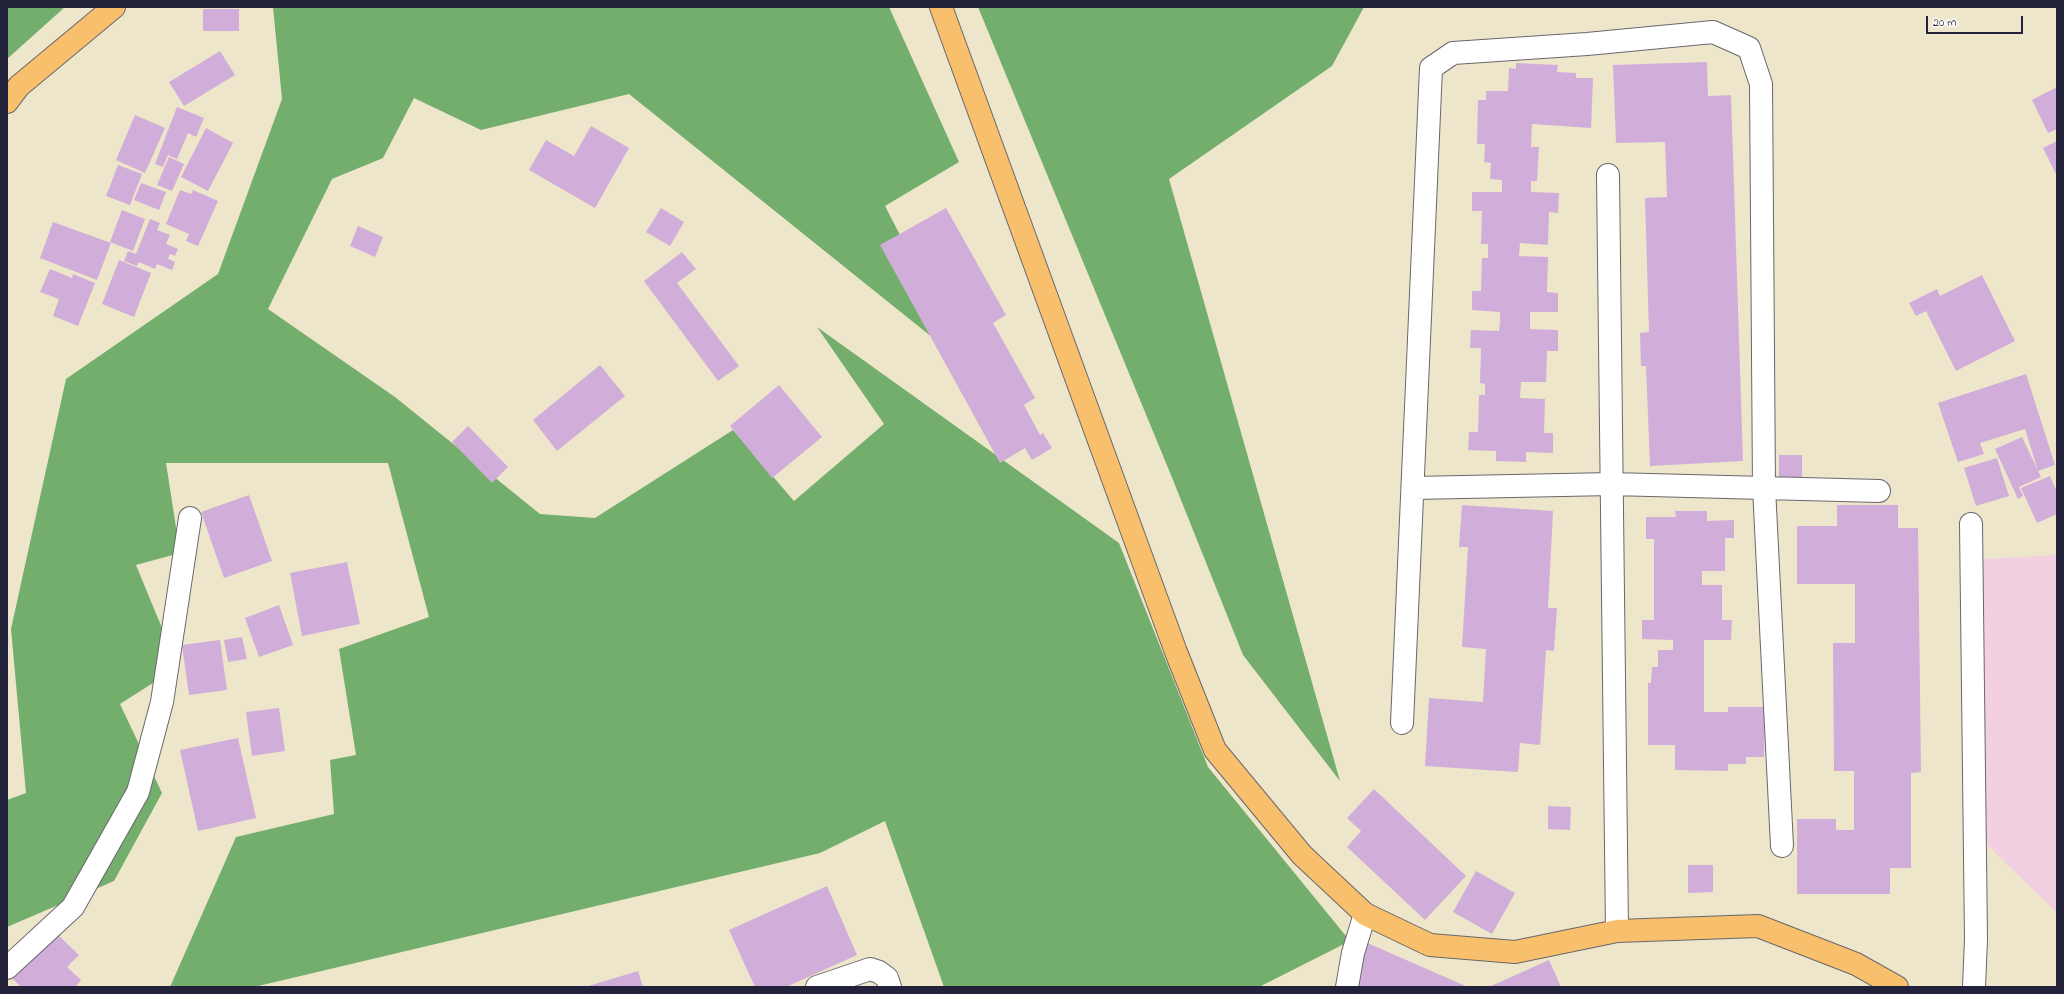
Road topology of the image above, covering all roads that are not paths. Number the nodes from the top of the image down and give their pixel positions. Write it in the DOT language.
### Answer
graph roads {
  1 [pos="114,7"];
  2 [pos="941,7"];
  3 [pos="7,102"];
  4 [pos="1608,175"];
  5 [pos="1612,484"];
  6 [pos="1413,488"];
  7 [pos="1764,488"];
  8 [pos="1879,491"];
  9 [pos="190,518"];
  10 [pos="1971,524"];
  11 [pos="1402,723"];
  12 [pos="1782,846"];
  13 [pos="1365,914"];
  14 [pos="1617,932"];
  15 [pos="7,968"];
  16 [pos="817,987"];
  17 [pos="890,987"];
  18 [pos="1347,987"];
  19 [pos="1897,987"];
  20 [pos="1974,987"];
  1 -- 3 [label="main road"];
  2 -- 13 [label="main road"];
  4 -- 5 [label="street"];
  5 -- 6 [label="street"];
  5 -- 7 [label="street"];
  5 -- 14 [label="street"];
  6 -- 7 [label="street"];
  6 -- 11 [label="street"];
  7 -- 8 [label="street"];
  7 -- 12 [label="street"];
  9 -- 15 [label="street"];
  10 -- 20 [label="street"];
  13 -- 14 [label="main road"];
  13 -- 18 [label="street"];
  14 -- 19 [label="main road"];
  16 -- 17 [label="street"];
}
